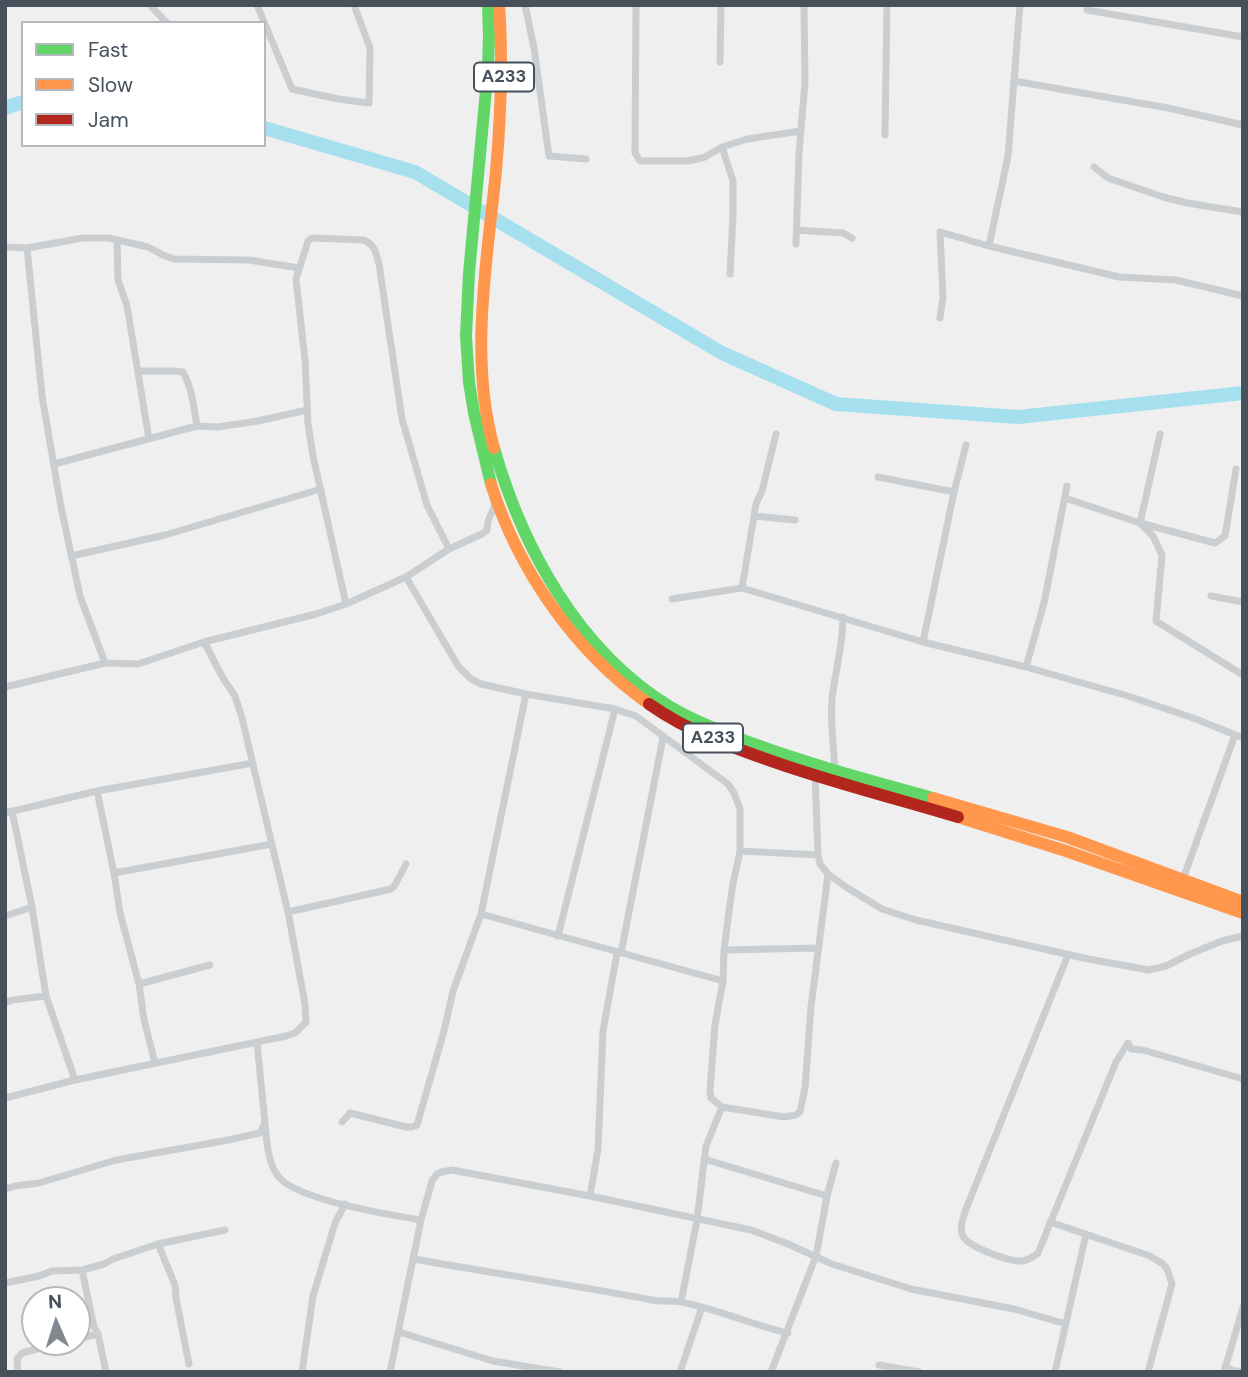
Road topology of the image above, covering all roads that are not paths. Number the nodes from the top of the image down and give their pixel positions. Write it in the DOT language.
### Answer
graph roads {
  1 [pos="150,5"];
  2 [pos="354,5"];
  3 [pos="488,5"];
  4 [pos="499,5"];
  5 [pos="525,5"];
  6 [pos="636,5"];
  7 [pos="721,5"];
  8 [pos="804,5"];
  9 [pos="887,5"];
  10 [pos="1020,5"];
  11 [pos="1087,10"];
  12 [pos="165,21"];
  13 [pos="266,27"];
  14 [pos="1243,37"];
  15 [pos="720,62"];
  16 [pos="1014,81"];
  17 [pos="1243,125"];
  18 [pos="801,131"];
  19 [pos="885,135"];
  20 [pos="722,147"];
  21 [pos="586,159"];
  22 [pos="1094,167"];
  23 [pos="1243,212"];
  24 [pos="797,230"];
  25 [pos="852,238"];
  26 [pos="117,240"];
  27 [pos="796,244"];
  28 [pos="989,246"];
  29 [pos="5,247"];
  30 [pos="27,248"];
  31 [pos="299,268"];
  32 [pos="730,274"];
  33 [pos="1243,296"];
  34 [pos="940,318"];
  35 [pos="138,371"];
  36 [pos="307,410"];
  37 [pos="197,426"];
  38 [pos="776,434"];
  39 [pos="1160,434"];
  40 [pos="149,439"];
  41 [pos="966,445"];
  42 [pos="54,464"];
  43 [pos="1236,469"];
  44 [pos="877,477"];
  45 [pos="1067,486"];
  46 [pos="321,489"];
  47 [pos="954,492"];
  48 [pos="1065,498"];
  49 [pos="497,499"];
  50 [pos="754,516"];
  51 [pos="795,520"];
  52 [pos="1140,523"];
  53 [pos="449,550"];
  54 [pos="71,556"];
  55 [pos="406,577"];
  56 [pos="742,588"];
  57 [pos="1211,596"];
  58 [pos="672,599"];
  59 [pos="1243,602"];
  60 [pos="346,604"];
  61 [pos="843,617"];
  62 [pos="204,642"];
  63 [pos="923,642"];
  64 [pos="105,663"];
  65 [pos="1026,667"];
  66 [pos="1243,675"];
  67 [pos="5,687"];
  68 [pos="526,694"];
  69 [pos="615,709"];
  70 [pos="1239,737"];
  71 [pos="663,738"];
  72 [pos="253,763"];
  73 [pos="816,770"];
  74 [pos="835,771"];
  75 [pos="97,791"];
  76 [pos="9,812"];
  77 [pos="272,844"];
  78 [pos="740,851"];
  79 [pos="818,855"];
  80 [pos="406,864"];
  81 [pos="114,873"];
  82 [pos="828,874"];
  83 [pos="1183,879"];
  84 [pos="1243,902"];
  85 [pos="32,907"];
  86 [pos="288,912"];
  87 [pos="1243,913"];
  88 [pos="481,914"];
  89 [pos="5,916"];
  90 [pos="558,936"];
  91 [pos="1243,936"];
  92 [pos="819,948"];
  93 [pos="724,950"];
  94 [pos="619,953"];
  95 [pos="1068,955"];
  96 [pos="210,965"];
  97 [pos="723,981"];
  98 [pos="139,984"];
  99 [pos="46,996"];
  100 [pos="5,1003"];
  101 [pos="257,1042"];
  102 [pos="155,1063"];
  103 [pos="1243,1079"];
  104 [pos="75,1080"];
  105 [pos="5,1098"];
  106 [pos="722,1107"];
  107 [pos="342,1122"];
  108 [pos="265,1123"];
  109 [pos="704,1159"];
  110 [pos="836,1163"];
  111 [pos="5,1189"];
  112 [pos="590,1196"];
  113 [pos="827,1196"];
  114 [pos="345,1204"];
  115 [pos="421,1220"];
  116 [pos="697,1220"];
  117 [pos="1050,1222"];
  118 [pos="225,1230"];
  119 [pos="1086,1234"];
  120 [pos="158,1244"];
  121 [pos="816,1256"];
  122 [pos="414,1259"];
  123 [pos="82,1270"];
  124 [pos="5,1283"];
  125 [pos="681,1302"];
  126 [pos="702,1307"];
  127 [pos="1243,1307"];
  128 [pos="1066,1324"];
  129 [pos="399,1332"];
  130 [pos="788,1333"];
  131 [pos="98,1334"];
  132 [pos="91,1336"];
  133 [pos="21,1354"];
  134 [pos="189,1364"];
  135 [pos="879,1365"];
  136 [pos="1225,1369"];
  137 [pos="1243,1371"];
  138 [pos="18,1372"];
  139 [pos="106,1372"];
  140 [pos="302,1372"];
  141 [pos="390,1372"];
  142 [pos="561,1372"];
  143 [pos="680,1372"];
  144 [pos="771,1372"];
  145 [pos="919,1372"];
  146 [pos="1055,1372"];
  147 [pos="1148,1372"];
  1 -- 12 [label="street"];
  2 -- 13 [label="street"];
  3 -- 49 [label="highway, A233"];
  4 -- 73 [label="highway, A233"];
  5 -- 21 [label="street"];
  6 -- 20 [label="street"];
  7 -- 15 [label="street"];
  8 -- 18 [label="street"];
  9 -- 19 [label="street"];
  10 -- 16 [label="street"];
  11 -- 14 [label="street"];
  16 -- 17 [label="street"];
  16 -- 28 [label="street"];
  18 -- 20 [label="street"];
  18 -- 24 [label="street"];
  20 -- 32 [label="street"];
  22 -- 23 [label="street"];
  24 -- 25 [label="street"];
  24 -- 27 [label="street"];
  26 -- 30 [label="street"];
  26 -- 31 [label="street"];
  26 -- 35 [label="street"];
  28 -- 33 [label="street"];
  28 -- 34 [label="street"];
  29 -- 30 [label="street"];
  30 -- 42 [label="street"];
  31 -- 36 [label="street"];
  31 -- 53 [label="street"];
  35 -- 37 [label="street"];
  35 -- 40 [label="street"];
  36 -- 37 [label="street"];
  36 -- 46 [label="street"];
  37 -- 40 [label="street"];
  38 -- 50 [label="street"];
  39 -- 52 [label="street"];
  40 -- 42 [label="street"];
  41 -- 47 [label="street"];
  42 -- 54 [label="street"];
  43 -- 52 [label="street"];
  44 -- 47 [label="street"];
  45 -- 48 [label="street"];
  46 -- 54 [label="street"];
  46 -- 60 [label="street"];
  47 -- 63 [label="street"];
  48 -- 52 [label="street"];
  48 -- 65 [label="street"];
  49 -- 53 [label="street"];
  49 -- 73 [label="highway, A233"];
  50 -- 51 [label="street"];
  50 -- 56 [label="street"];
  52 -- 66 [label="street"];
  53 -- 55 [label="street"];
  54 -- 64 [label="street"];
  55 -- 60 [label="street"];
  55 -- 68 [label="street"];
  56 -- 58 [label="street"];
  56 -- 61 [label="street"];
  57 -- 59 [label="street"];
  60 -- 62 [label="street"];
  61 -- 63 [label="street"];
  61 -- 74 [label="street"];
  62 -- 64 [label="street"];
  62 -- 72 [label="street"];
  63 -- 65 [label="street"];
  64 -- 67 [label="street"];
  65 -- 70 [label="street"];
  68 -- 69 [label="street"];
  68 -- 88 [label="street"];
  69 -- 71 [label="street"];
  69 -- 90 [label="street"];
  70 -- 83 [label="street"];
  71 -- 78 [label="street"];
  71 -- 94 [label="street"];
  72 -- 75 [label="street"];
  72 -- 77 [label="street"];
  73 -- 74 [label="highway, A233"];
  73 -- 79 [label="street"];
  73 -- 87 [label="highway, A233"];
  74 -- 83 [label="highway, A233"];
  75 -- 76 [label="street"];
  75 -- 81 [label="street"];
  76 -- 85 [label="street"];
  77 -- 81 [label="street"];
  77 -- 86 [label="street"];
  78 -- 79 [label="street"];
  78 -- 93 [label="street"];
  79 -- 82 [label="street"];
  80 -- 86 [label="street"];
  81 -- 98 [label="street"];
  82 -- 92 [label="street"];
  82 -- 95 [label="street"];
  83 -- 84 [label="highway, A233"];
  85 -- 89 [label="street"];
  85 -- 99 [label="street"];
  86 -- 101 [label="street"];
  88 -- 90 [label="street"];
  88 -- 107 [label="street"];
  90 -- 94 [label="street"];
  91 -- 95 [label="street"];
  92 -- 93 [label="street"];
  92 -- 106 [label="street"];
  93 -- 97 [label="street"];
  94 -- 97 [label="street"];
  94 -- 112 [label="street"];
  95 -- 117 [label="street"];
  96 -- 98 [label="street"];
  97 -- 106 [label="street"];
  98 -- 102 [label="street"];
  99 -- 100 [label="street"];
  99 -- 104 [label="street"];
  101 -- 102 [label="street"];
  101 -- 108 [label="street"];
  102 -- 104 [label="street"];
  103 -- 117 [label="street"];
  104 -- 105 [label="street"];
  106 -- 109 [label="street"];
  108 -- 111 [label="street"];
  108 -- 114 [label="street"];
  109 -- 113 [label="street"];
  109 -- 116 [label="street"];
  110 -- 113 [label="street"];
  112 -- 115 [label="street"];
  112 -- 116 [label="street"];
  113 -- 121 [label="street"];
  114 -- 115 [label="street"];
  114 -- 140 [label="street"];
  115 -- 122 [label="street"];
  116 -- 121 [label="street"];
  116 -- 125 [label="street"];
  117 -- 119 [label="street"];
  118 -- 120 [label="street"];
  119 -- 128 [label="street"];
  119 -- 147 [label="street"];
  120 -- 123 [label="street"];
  120 -- 134 [label="street"];
  121 -- 128 [label="street"];
  121 -- 130 [label="street"];
  122 -- 125 [label="street"];
  122 -- 129 [label="street"];
  123 -- 124 [label="street"];
  123 -- 131 [label="street"];
  125 -- 126 [label="street"];
  126 -- 130 [label="street"];
  126 -- 143 [label="street"];
  127 -- 136 [label="street"];
  128 -- 146 [label="street"];
  129 -- 141 [label="street"];
  129 -- 142 [label="street"];
  130 -- 144 [label="street"];
  131 -- 132 [label="street"];
  131 -- 139 [label="street"];
  133 -- 138 [label="street"];
  135 -- 145 [label="street"];
  136 -- 137 [label="street"];
}
